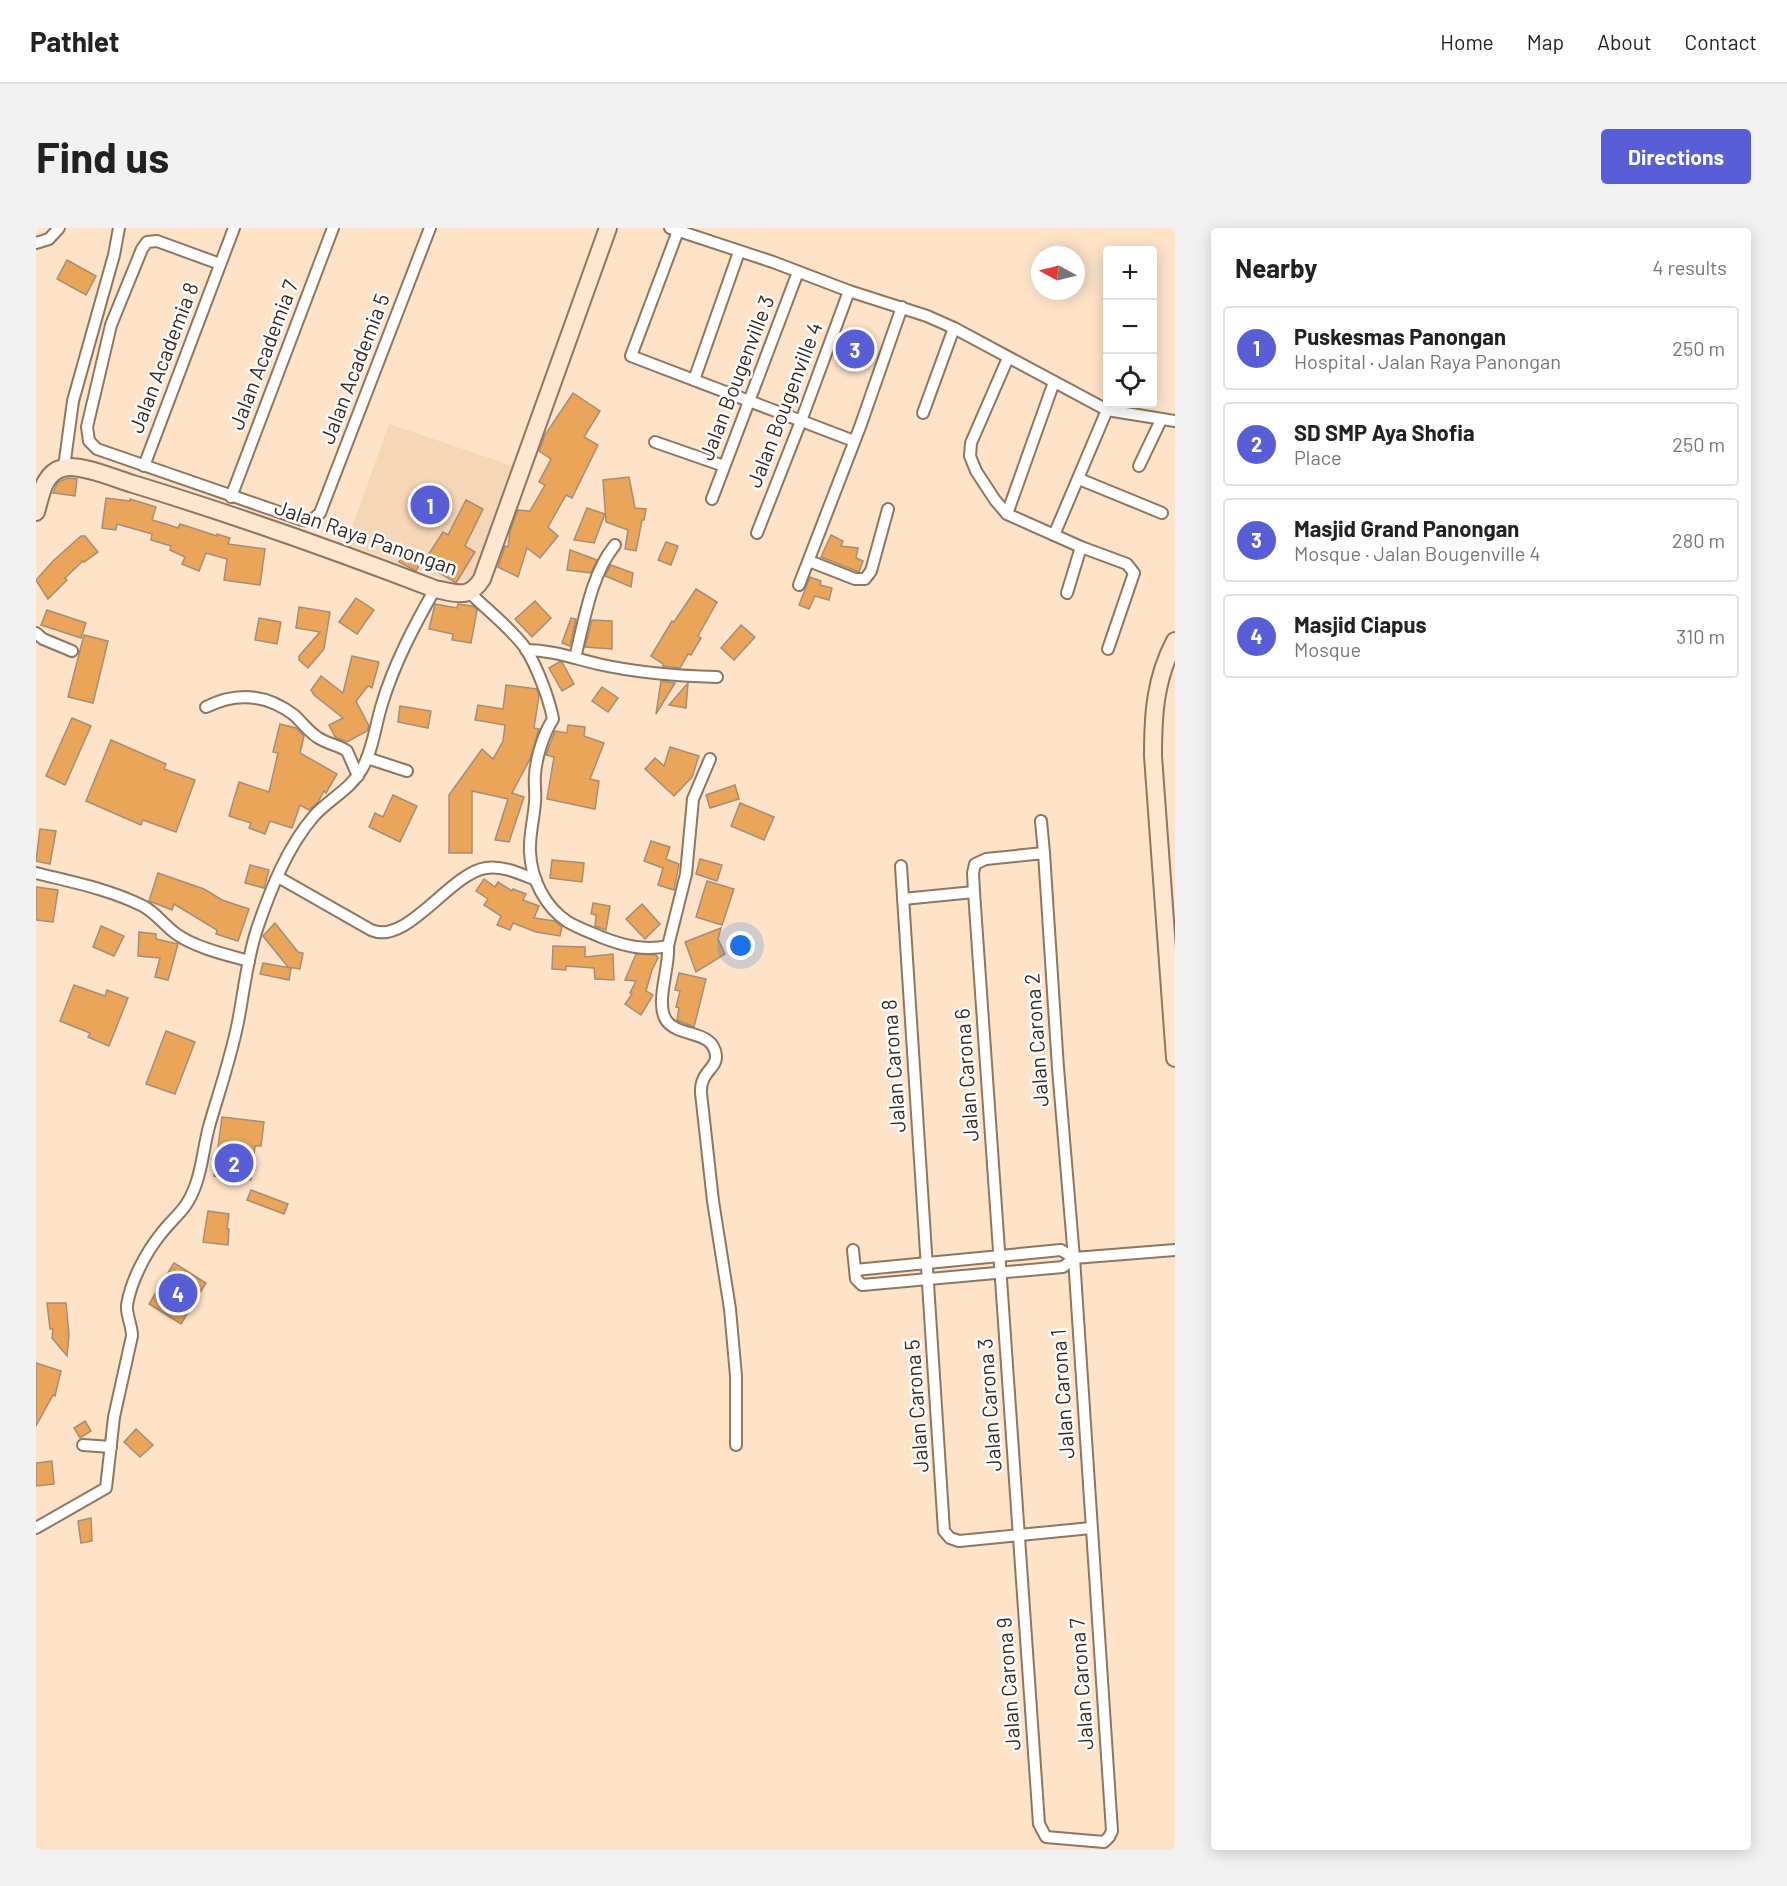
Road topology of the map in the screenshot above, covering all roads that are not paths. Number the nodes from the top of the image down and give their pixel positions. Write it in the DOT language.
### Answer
graph roads {
  1 [pos="59,228"];
  2 [pos="119,228"];
  3 [pos="234,228"];
  4 [pos="333,228"];
  5 [pos="430,228"];
  6 [pos="608,228"];
  7 [pos="674,229"];
  8 [pos="36,243"];
  9 [pos="739,252"];
  10 [pos="220,264"];
  11 [pos="798,272"];
  12 [pos="849,291"];
  13 [pos="902,307"];
  14 [pos="954,328"];
  15 [pos="1008,358"];
  16 [pos="694,380"];
  17 [pos="1054,382"];
  18 [pos="748,402"];
  19 [pos="1107,410"];
  20 [pos="923,412"];
  21 [pos="1161,420"];
  22 [pos="801,421"];
  23 [pos="1175,421"];
  24 [pos="854,441"];
  25 [pos="656,442"];
  26 [pos="144,466"];
  27 [pos="724,466"];
  28 [pos="1139,466"];
  29 [pos="64,467"];
  30 [pos="1079,479"];
  31 [pos="231,497"];
  32 [pos="712,499"];
  33 [pos="888,508"];
  34 [pos="36,513"];
  35 [pos="1162,513"];
  36 [pos="1007,514"];
  37 [pos="756,533"];
  38 [pos="1054,535"];
  39 [pos="615,544"];
  40 [pos="1081,547"];
  41 [pos="809,561"];
  42 [pos="799,585"];
  43 [pos="435,589"];
  44 [pos="470,593"];
  45 [pos="1067,593"];
  46 [pos="36,633"];
  47 [pos="1175,641"];
  48 [pos="1108,649"];
  49 [pos="526,650"];
  50 [pos="72,651"];
  51 [pos="575,658"];
  52 [pos="717,677"];
  53 [pos="206,707"];
  54 [pos="367,758"];
  55 [pos="710,759"];
  56 [pos="407,771"];
  57 [pos="358,776"];
  58 [pos="1041,821"];
  59 [pos="1044,853"];
  60 [pos="901,866"];
  61 [pos="36,873"];
  62 [pos="278,877"];
  63 [pos="536,880"];
  64 [pos="974,892"];
  65 [pos="903,899"];
  66 [pos="668,946"];
  67 [pos="249,961"];
  68 [pos="1175,1058"];
  69 [pos="853,1250"];
  70 [pos="1175,1250"];
  71 [pos="999,1255"];
  72 [pos="1074,1258"];
  73 [pos="927,1263"];
  74 [pos="855,1270"];
  75 [pos="1001,1272"];
  76 [pos="928,1279"];
  77 [pos="83,1445"];
  78 [pos="736,1445"];
  79 [pos="111,1447"];
  80 [pos="36,1528"];
  81 [pos="1091,1528"];
  82 [pos="1017,1535"];
  83 [pos="1040,1829"];
  1 -- 8 [label="street"];
  2 -- 29 [label="street"];
  3 -- 10 [label="street, Jalan Academia 8"];
  4 -- 31 [label="street, Jalan Academia 7"];
  5 -- 31 [label="street, Jalan Academia 5"];
  6 -- 44 [label="street, Jalan Raya Panongan"];
  7 -- 9 [label="street"];
  7 -- 16 [label="street"];
  9 -- 11 [label="street"];
  9 -- 16 [label="street"];
  10 -- 26 [label="street, Jalan Academia 8"];
  10 -- 26 [label="street"];
  11 -- 12 [label="street"];
  11 -- 18 [label="street, Jalan Bougenville 3"];
  12 -- 13 [label="street"];
  12 -- 22 [label="street, Jalan Bougenville 4"];
  13 -- 14 [label="street"];
  13 -- 24 [label="street"];
  14 -- 15 [label="street"];
  14 -- 20 [label="street"];
  15 -- 17 [label="street"];
  15 -- 36 [label="street"];
  16 -- 18 [label="street"];
  17 -- 19 [label="street"];
  17 -- 36 [label="street"];
  18 -- 22 [label="street"];
  18 -- 27 [label="street, Jalan Bougenville 3"];
  19 -- 21 [label="street"];
  19 -- 30 [label="street"];
  21 -- 23 [label="street"];
  21 -- 28 [label="street"];
  22 -- 24 [label="street"];
  22 -- 37 [label="street, Jalan Bougenville 4"];
  24 -- 41 [label="street"];
  25 -- 27 [label="street"];
  26 -- 31 [label="street"];
  27 -- 32 [label="street, Jalan Bougenville 3"];
  29 -- 34 [label="street"];
  29 -- 43 [label="street, Jalan Raya Panongan"];
  30 -- 35 [label="street"];
  30 -- 38 [label="street"];
  33 -- 41 [label="street"];
  36 -- 38 [label="street"];
  38 -- 40 [label="street"];
  39 -- 51 [label="street"];
  40 -- 45 [label="street"];
  40 -- 48 [label="street"];
  41 -- 42 [label="street"];
  43 -- 44 [label="street, Jalan Raya Panongan"];
  43 -- 54 [label="street"];
  44 -- 49 [label="street"];
  46 -- 50 [label="street"];
  47 -- 68 [label="street"];
  49 -- 51 [label="street"];
  49 -- 63 [label="street"];
  51 -- 52 [label="street"];
  53 -- 57 [label="street"];
  54 -- 56 [label="street"];
  54 -- 57 [label="street"];
  55 -- 66 [label="street"];
  57 -- 62 [label="street"];
  58 -- 59 [label="street, Jalan Carona 2"];
  59 -- 64 [label="street, Jalan Carona 6"];
  59 -- 72 [label="street, Jalan Carona 2"];
  60 -- 65 [label="street, Jalan Carona 8"];
  61 -- 67 [label="street"];
  62 -- 63 [label="street"];
  62 -- 67 [label="street"];
  63 -- 66 [label="street"];
  64 -- 65 [label="street"];
  64 -- 71 [label="street, Jalan Carona 6"];
  65 -- 73 [label="street, Jalan Carona 8"];
  66 -- 78 [label="street"];
  67 -- 79 [label="street"];
  69 -- 74 [label="street"];
  70 -- 72 [label="street"];
  71 -- 72 [label="street"];
  71 -- 73 [label="street"];
  71 -- 75 [label="street, Jalan Carona 6"];
  72 -- 75 [label="street"];
  72 -- 81 [label="street, Jalan Carona 1"];
  73 -- 74 [label="street"];
  73 -- 76 [label="street, Jalan Carona 8"];
  74 -- 76 [label="street"];
  75 -- 76 [label="street"];
  75 -- 82 [label="street, Jalan Carona 3"];
  76 -- 82 [label="street, Jalan Carona 5"];
  77 -- 79 [label="street"];
  79 -- 80 [label="street"];
  81 -- 82 [label="street"];
  81 -- 83 [label="street, Jalan Carona 7"];
  82 -- 83 [label="street, Jalan Carona 9"];
}
